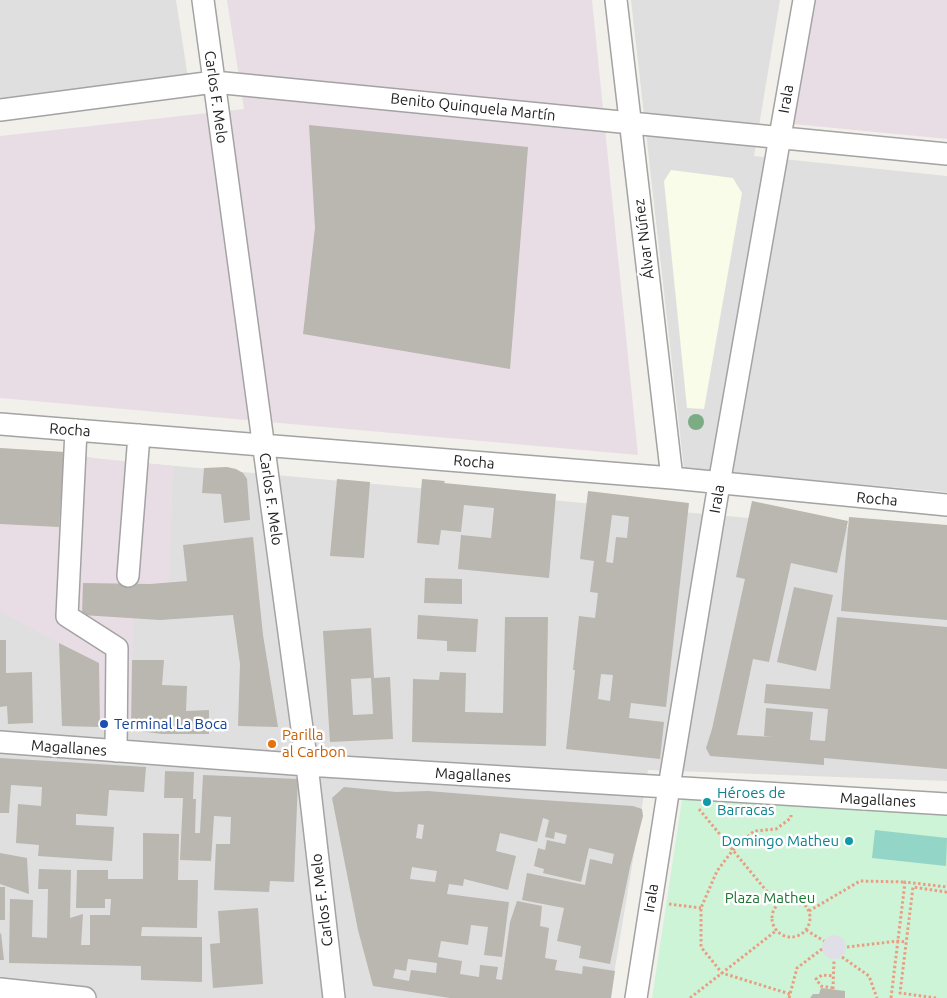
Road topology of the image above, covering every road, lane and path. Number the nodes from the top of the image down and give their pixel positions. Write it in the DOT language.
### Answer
graph roads {
  1 [pos="203,0"];
  2 [pos="616,0"];
  3 [pos="804,0"];
  4 [pos="214,82"];
  5 [pos="0,110"];
  6 [pos="630,122"];
  7 [pos="779,137"];
  8 [pos="947,154"];
  9 [pos="0,424"];
  10 [pos="76,430"];
  11 [pos="139,435"];
  12 [pos="263,445"];
  13 [pos="672,478"];
  14 [pos="719,484"];
  15 [pos="947,505"];
  16 [pos="128,576"];
  17 [pos="0,742"];
  18 [pos="116,751"];
  19 [pos="307,765"];
  20 [pos="669,787"];
  21 [pos="793,795"];
  22 [pos="694,804"];
  23 [pos="947,804"];
  24 [pos="733,850"];
  25 [pos="905,882"];
  26 [pos="947,888"];
  27 [pos="651,902"];
  28 [pos="778,905"];
  29 [pos="701,908"];
  30 [pos="809,911"];
  31 [pos="777,930"];
  32 [pos="806,930"];
  33 [pos="824,941"];
  34 [pos="898,941"];
  35 [pos="906,942"];
  36 [pos="847,947"];
  37 [pos="822,949"];
  38 [pos="842,957"];
  39 [pos="834,960"];
  40 [pos="722,973"];
  41 [pos="834,976"];
  42 [pos="0,989"];
  43 [pos="790,996"];
  44 [pos="85,998"];
  45 [pos="334,998"];
  46 [pos="636,998"];
  47 [pos="690,998"];
  48 [pos="877,998"];
  49 [pos="891,998"];
  50 [pos="936,998"];
  1 -- 4 [label="street, Carlos F. Melo"];
  2 -- 6 [label="street, Álvar Núñez"];
  3 -- 7 [label="street, Irala"];
  4 -- 5 [label="street, Benito Quinquela Martín"];
  4 -- 6 [label="street, Benito Quinquela Martín"];
  4 -- 12 [label="street, Carlos F. Melo"];
  6 -- 7 [label="street, Benito Quinquela Martín"];
  6 -- 13 [label="street, Álvar Núñez"];
  7 -- 8 [label="street, Benito Quinquela Martín"];
  7 -- 14 [label="street, Irala"];
  9 -- 10 [label="street, Rocha"];
  10 -- 11 [label="street, Rocha"];
  10 -- 18 [label="street"];
  11 -- 12 [label="street, Rocha"];
  11 -- 16 [label="street"];
  12 -- 13 [label="street, Rocha"];
  12 -- 19 [label="street, Carlos F. Melo"];
  13 -- 14 [label="street, Rocha"];
  14 -- 15 [label="street, Rocha"];
  14 -- 20 [label="street, Irala"];
  17 -- 18 [label="street, Magallanes"];
  18 -- 19 [label="street, Magallanes"];
  19 -- 20 [label="street, Magallanes"];
  19 -- 45 [label="street, Carlos F. Melo"];
  20 -- 21 [label="street, Magallanes"];
  20 -- 27 [label="street, Irala"];
  21 -- 23 [label="street, Magallanes"];
  21 -- 24 [label="path"];
  22 -- 24 [label="path"];
  24 -- 28 [label="path"];
  24 -- 29 [label="path"];
  25 -- 26 [label="path"];
  25 -- 30 [label="path"];
  25 -- 34 [label="path"];
  26 -- 35 [label="path"];
  27 -- 29 [label="path"];
  27 -- 46 [label="street, Irala"];
  28 -- 30 [label="path"];
  28 -- 31 [label="path"];
  29 -- 40 [label="path"];
  30 -- 32 [label="path"];
  31 -- 32 [label="path"];
  31 -- 40 [label="path"];
  32 -- 33 [label="path"];
  34 -- 35 [label="path"];
  34 -- 36 [label="path"];
  34 -- 49 [label="path"];
  35 -- 50 [label="path"];
  37 -- 43 [label="path"];
  38 -- 48 [label="path"];
  39 -- 41 [label="path"];
  40 -- 43 [label="path"];
  40 -- 47 [label="path"];
  41 -- 41 [label="path"];
  42 -- 44 [label="street"];
}
